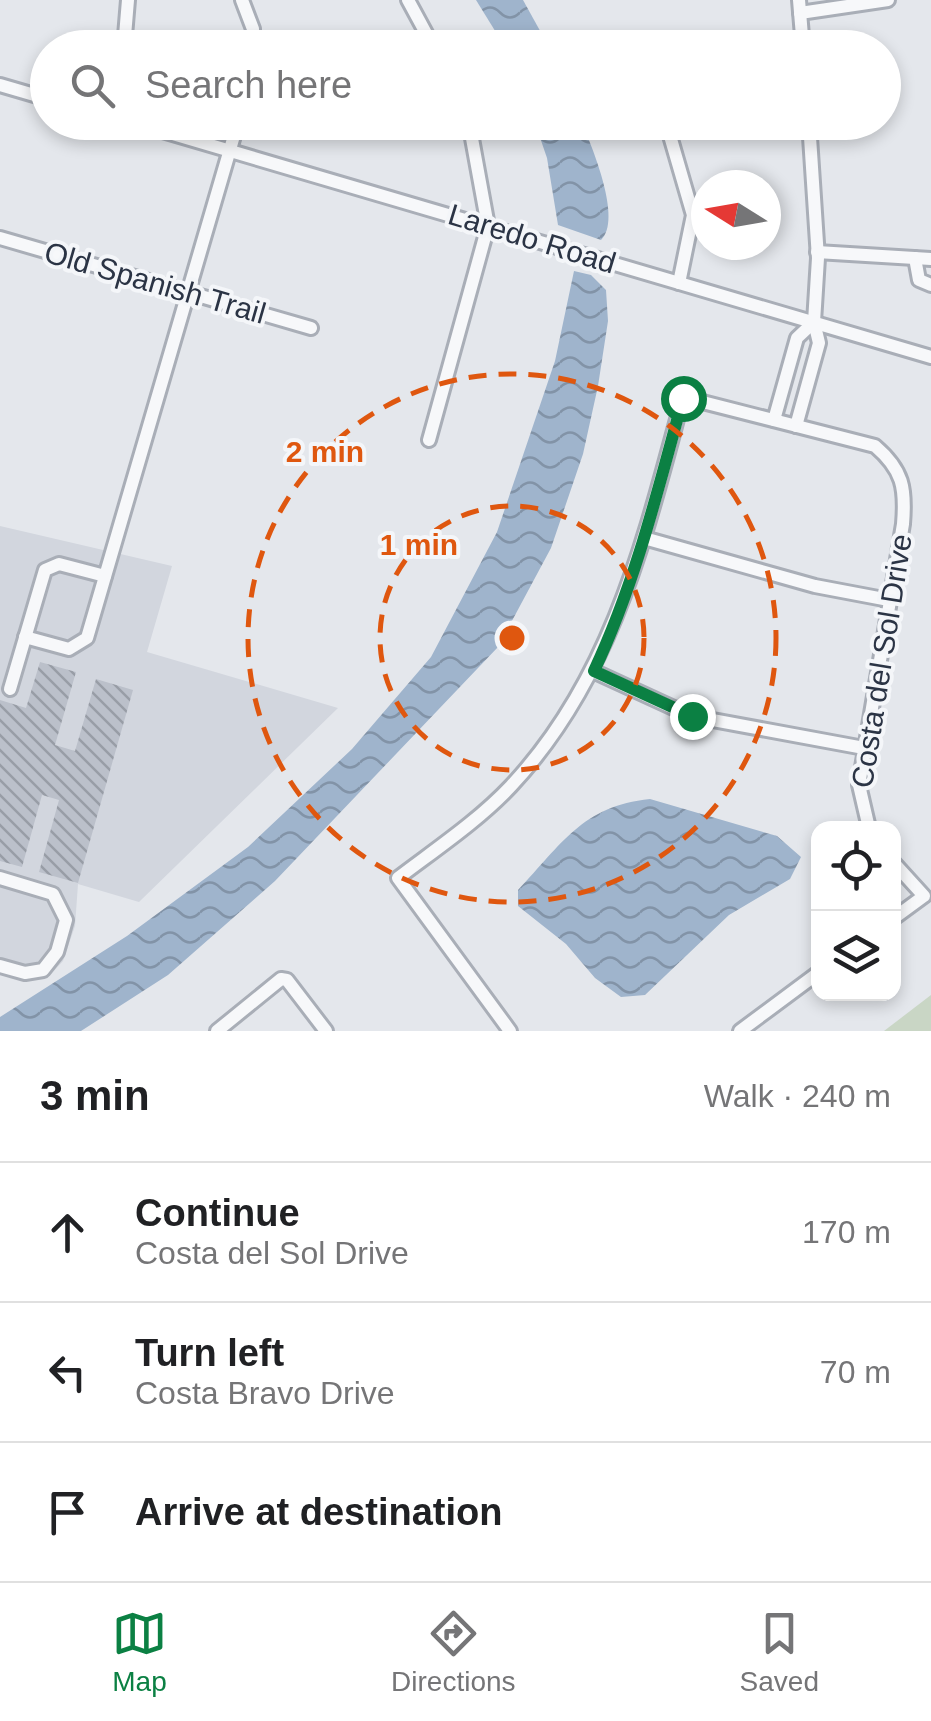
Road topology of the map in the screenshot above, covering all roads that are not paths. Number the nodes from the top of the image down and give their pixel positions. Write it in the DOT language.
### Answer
graph roads {
  1 [pos="128,0"];
  2 [pos="242,0"];
  3 [pos="408,0"];
  4 [pos="888,0"];
  5 [pos="800,6"];
  6 [pos="126,30"];
  7 [pos="253,30"];
  8 [pos="424,30"];
  9 [pos="0,85"];
  10 [pos="30,93"];
  11 [pos="195,140"];
  12 [pos="233,140"];
  13 [pos="473,140"];
  14 [pos="671,140"];
  15 [pos="810,140"];
  16 [pos="230,150"];
  17 [pos="488,226"];
  18 [pos="0,238"];
  19 [pos="817,252"];
  20 [pos="916,258"];
  21 [pos="931,259"];
  22 [pos="679,282"];
  23 [pos="931,286"];
  24 [pos="188,294"];
  25 [pos="814,322"];
  26 [pos="311,328"];
  27 [pos="931,357"];
  28 [pos="774,420"];
  29 [pos="796,426"];
  30 [pos="429,440"];
  31 [pos="644,538"];
  32 [pos="105,576"];
  33 [pos="890,600"];
  34 [pos="25,637"];
  35 [pos="594,671"];
  36 [pos="10,689"];
  37 [pos="864,748"];
  38 [pos="864,821"];
  39 [pos="901,870"];
  40 [pos="0,878"];
  41 [pos="901,913"];
  42 [pos="0,966"];
  43 [pos="811,979"];
  44 [pos="217,1031"];
  45 [pos="326,1031"];
  46 [pos="510,1031"];
  47 [pos="740,1031"];
  1 -- 6 [label="street"];
  2 -- 7 [label="street"];
  3 -- 8 [label="street"];
  4 -- 5 [label="street"];
  9 -- 10 [label="street"];
  11 -- 16 [label="street, Laredo Road"];
  12 -- 16 [label="street"];
  13 -- 17 [label="street"];
  14 -- 22 [label="street"];
  15 -- 19 [label="street"];
  16 -- 17 [label="street, Laredo Road"];
  16 -- 24 [label="street"];
  17 -- 22 [label="street, Laredo Road"];
  17 -- 30 [label="street"];
  18 -- 24 [label="street, Old Spanish Trail"];
  19 -- 20 [label="street"];
  19 -- 25 [label="street"];
  20 -- 21 [label="street"];
  20 -- 23 [label="street"];
  22 -- 25 [label="street, Laredo Road"];
  24 -- 26 [label="street, Old Spanish Trail"];
  24 -- 32 [label="street"];
  25 -- 27 [label="street, Laredo Road"];
  25 -- 28 [label="street"];
  25 -- 29 [label="street"];
  28 -- 29 [label="street, Costa del Sol Drive"];
  28 -- 31 [label="street, Costa del Sol Drive"];
  29 -- 33 [label="street, Costa del Sol Drive"];
  31 -- 33 [label="street"];
  31 -- 35 [label="street, Costa del Sol Drive"];
  32 -- 34 [label="street"];
  32 -- 34 [label="street"];
  33 -- 37 [label="street, Costa del Sol Drive"];
  34 -- 36 [label="street"];
  35 -- 37 [label="street"];
  35 -- 46 [label="street, Costa del Sol Drive"];
  37 -- 38 [label="street, Costa del Sol Drive"];
  39 -- 41 [label="street"];
  40 -- 42 [label="street"];
  43 -- 47 [label="street"];
  44 -- 45 [label="street"];
}
